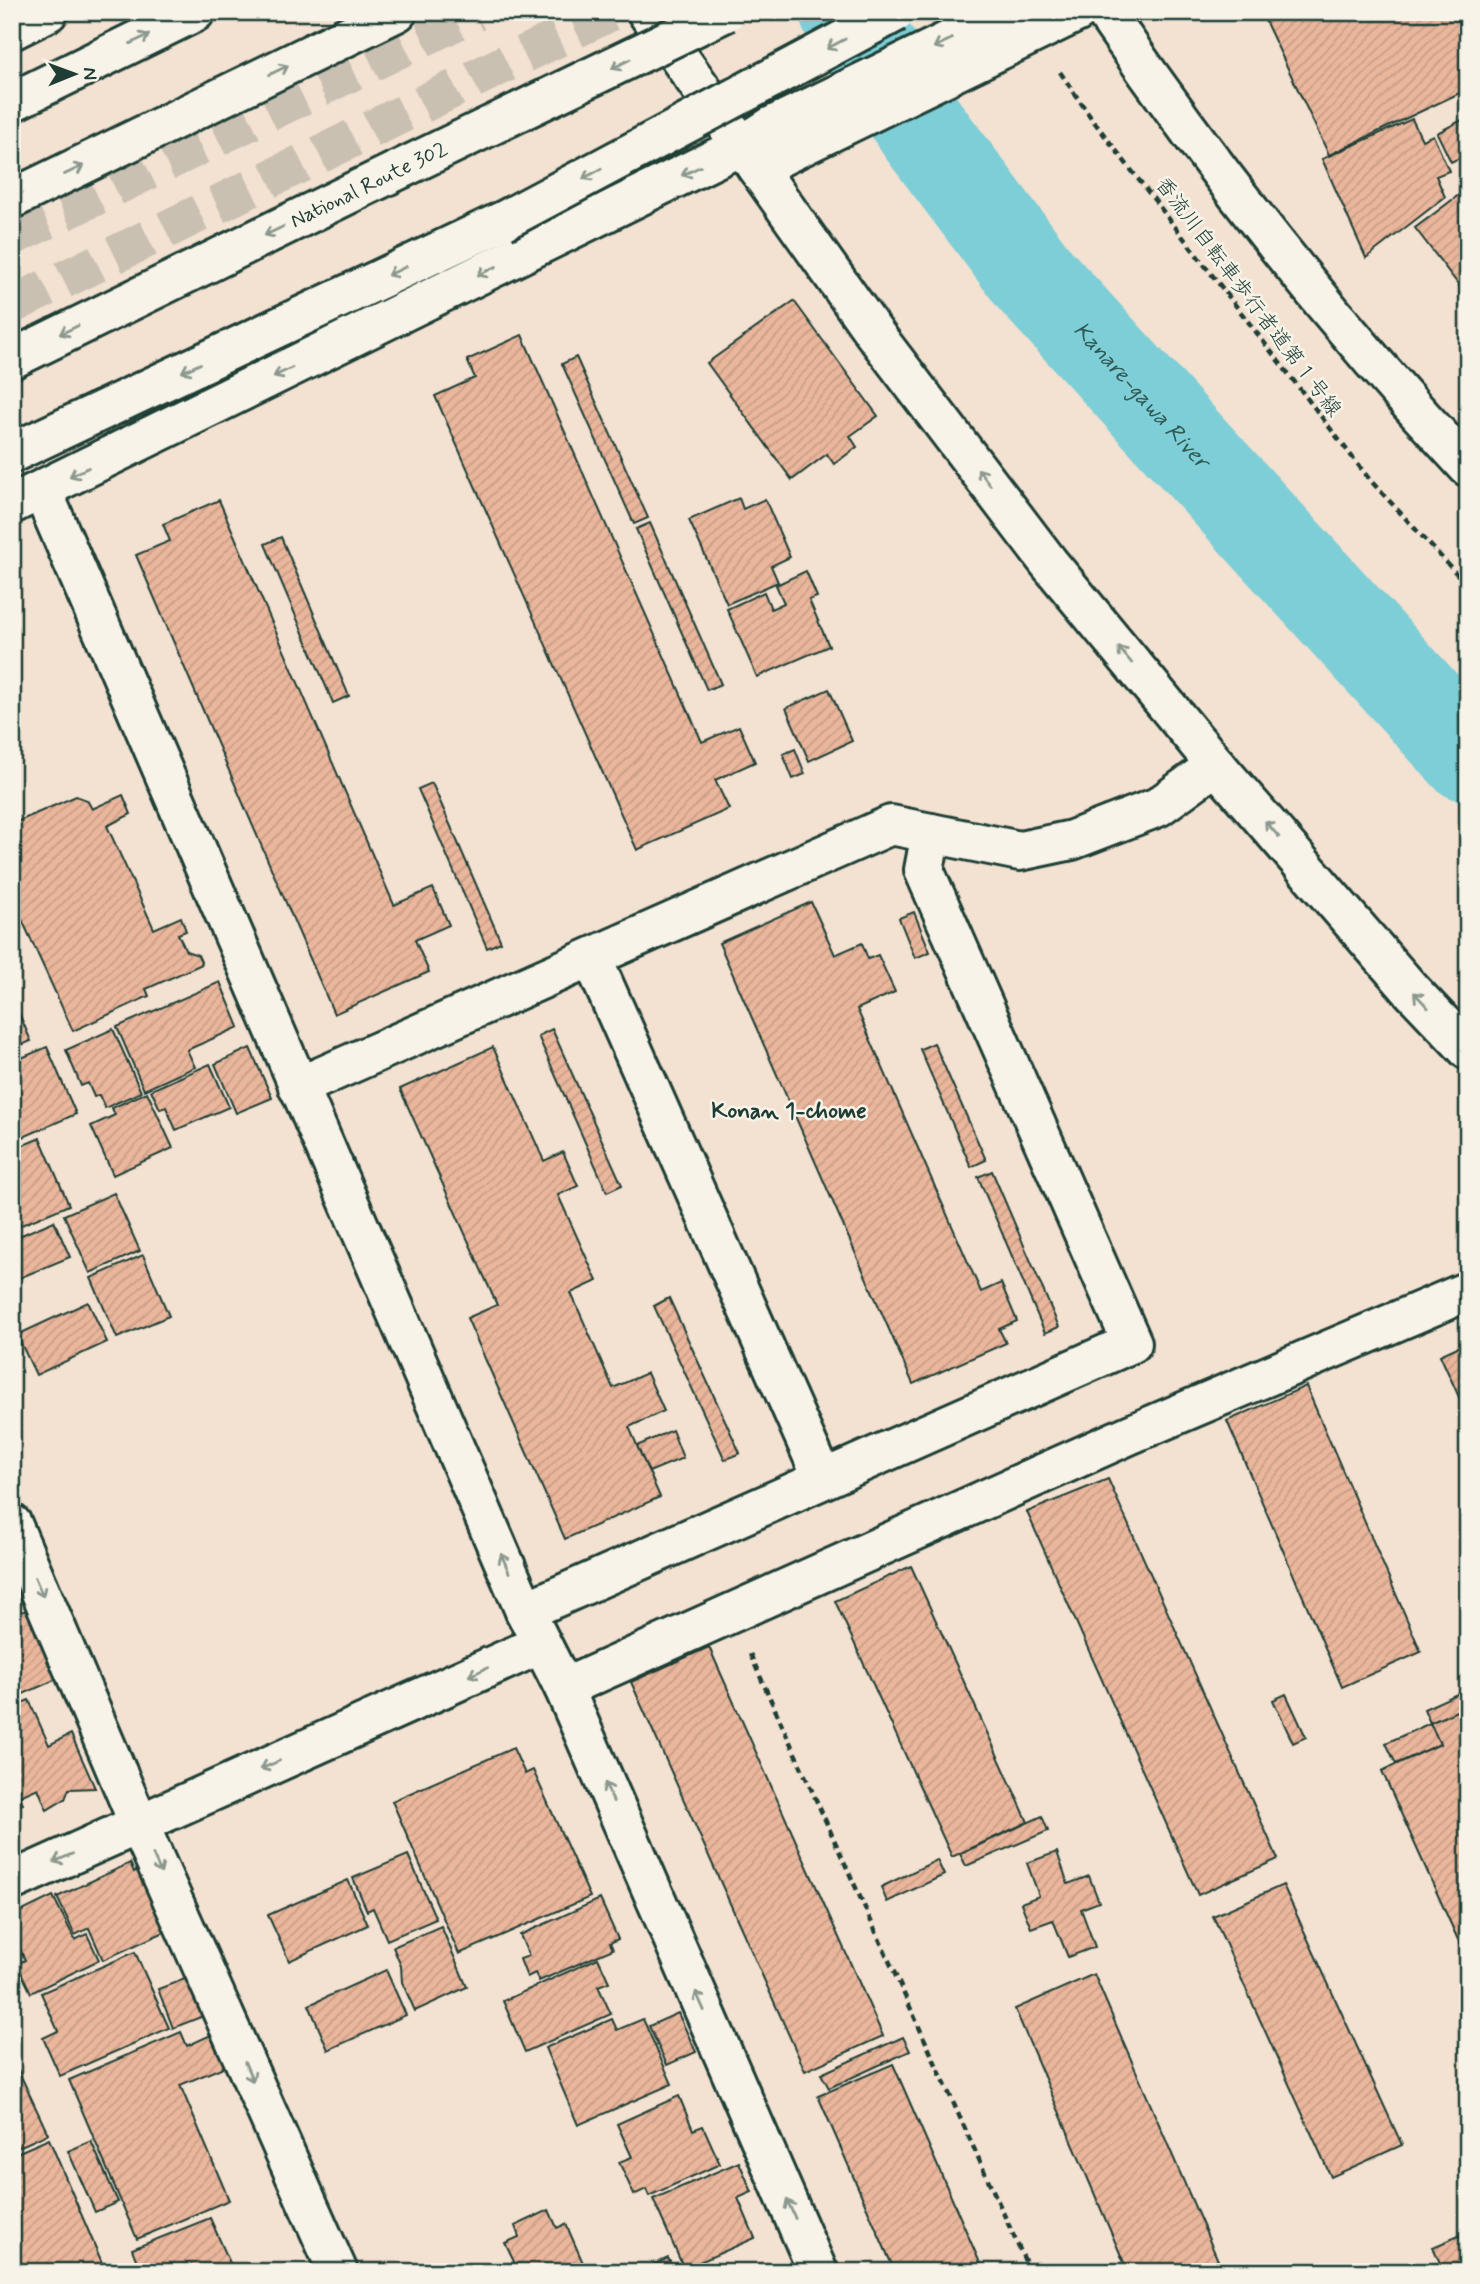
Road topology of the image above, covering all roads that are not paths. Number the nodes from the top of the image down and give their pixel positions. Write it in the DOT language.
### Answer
graph roads {
  1 [pos="48,12"];
  2 [pos="195,12"];
  3 [pos="397,12"];
  4 [pos="647,12"];
  5 [pos="726,12"];
  6 [pos="896,12"];
  7 [pos="1078,12"];
  8 [pos="1105,12"];
  9 [pos="1016,25"];
  10 [pos="12,30"];
  11 [pos="12,102"];
  12 [pos="765,149"];
  13 [pos="12,199"];
  14 [pos="12,359"];
  15 [pos="12,453"];
  16 [pos="1468,467"];
  17 [pos="27,497"];
  18 [pos="1216,765"];
  19 [pos="931,833"];
  20 [pos="592,958"];
  21 [pos="1468,1050"];
  22 [pos="298,1087"];
  23 [pos="1468,1291"];
  24 [pos="823,1479"];
  25 [pos="12,1524"];
  26 [pos="533,1628"];
  27 [pos="564,1688"];
  28 [pos="139,1824"];
  29 [pos="12,1881"];
  30 [pos="338,2272"];
  31 [pos="818,2272"];
  1 -- 10 [label="main road"];
  11 -- 2 [label="main road, one-way"];
  13 -- 3 [label="main road, one-way"];
  4 -- 12 [label="main road"];
  5 -- 14 [label="main road, National Route 302, one-way, bridge"];
  6 -- 15 [label="main road, one-way, bridge"];
  7 -- 9 [label="main road"];
  8 -- 16 [label="main road"];
  9 -- 12 [label="main road"];
  12 -- 17 [label="main road, one-way"];
  18 -- 12 [label="main road, one-way"];
  17 -- 22 [label="main road"];
  18 -- 19 [label="main road"];
  21 -- 18 [label="main road, one-way"];
  19 -- 20 [label="main road"];
  19 -- 24 [label="main road"];
  20 -- 22 [label="main road"];
  20 -- 24 [label="main road"];
  26 -- 22 [label="main road, one-way"];
  23 -- 27 [label="main road"];
  24 -- 26 [label="main road"];
  25 -- 28 [label="main road, one-way"];
  26 -- 27 [label="main road"];
  26 -- 28 [label="main road, one-way"];
  31 -- 27 [label="main road, one-way"];
  28 -- 29 [label="main road, one-way"];
  28 -- 30 [label="main road, one-way"];
}
